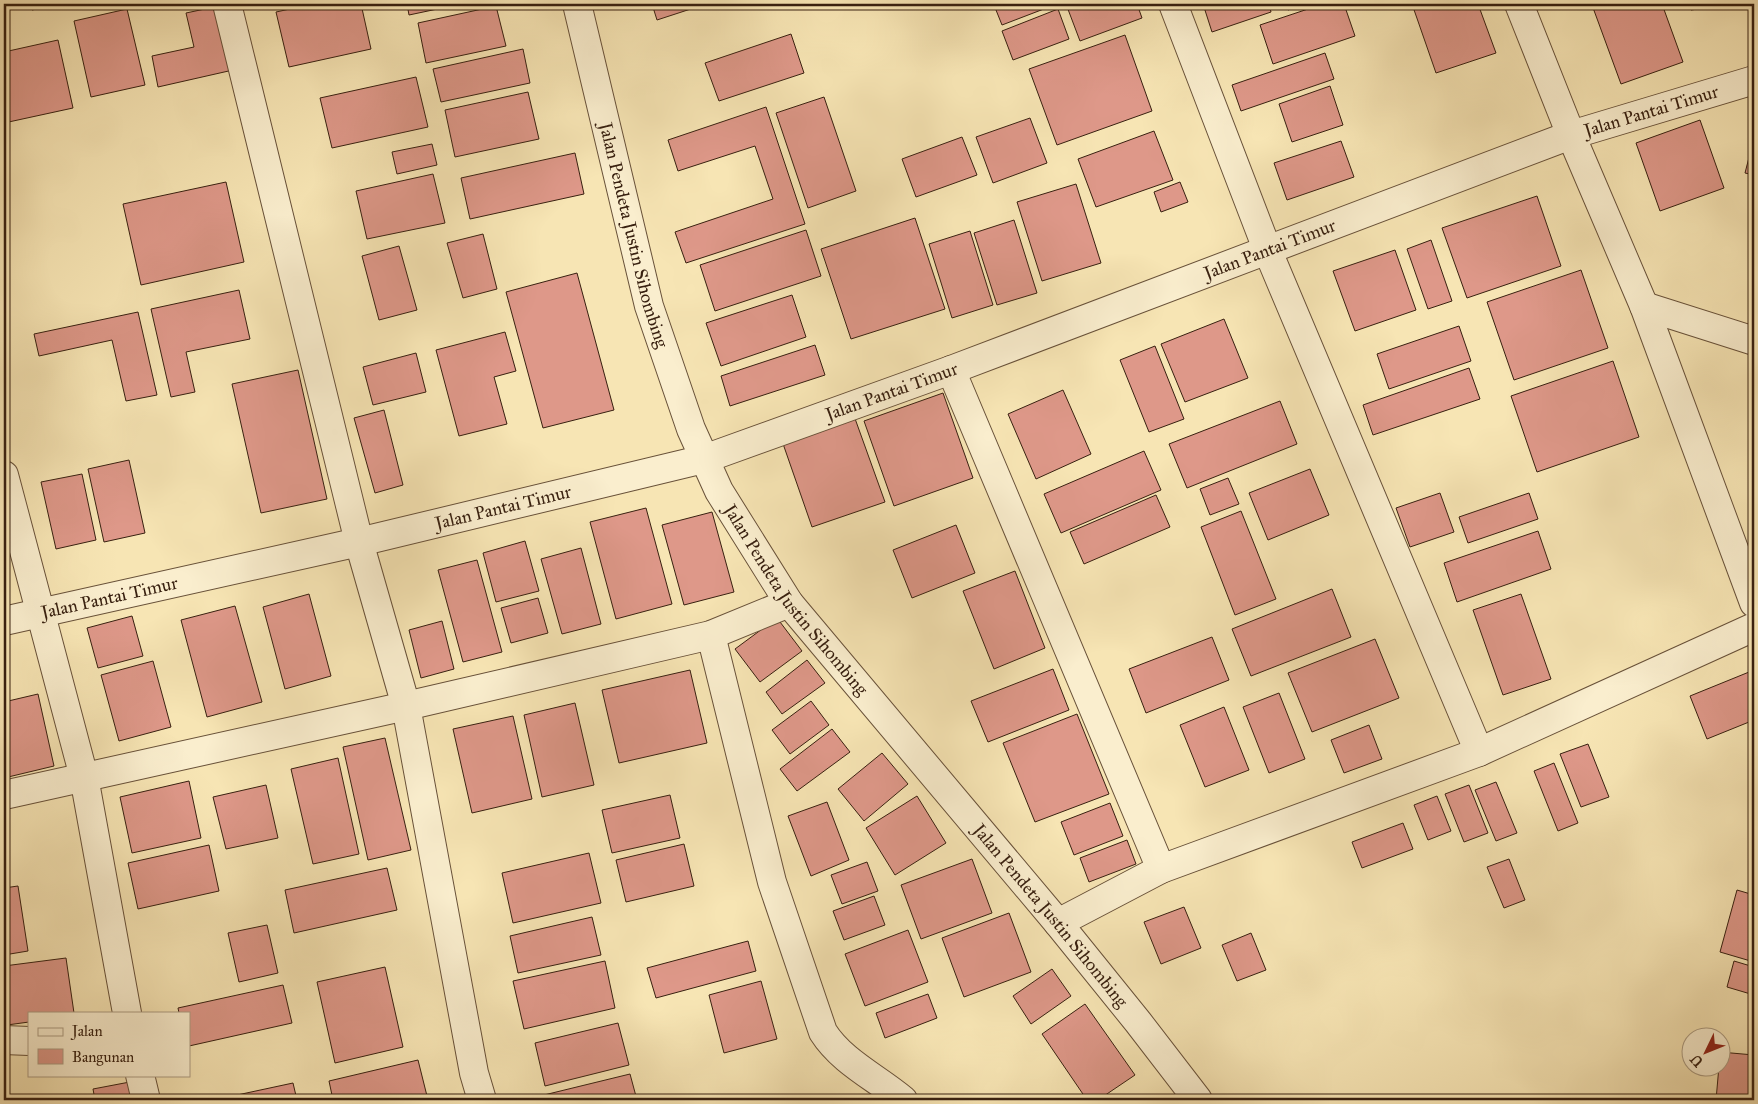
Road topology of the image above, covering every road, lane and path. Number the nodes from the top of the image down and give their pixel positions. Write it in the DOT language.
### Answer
graph roads {
  1 [pos="227,4"];
  2 [pos="577,4"];
  3 [pos="1173,4"];
  4 [pos="1519,4"];
  5 [pos="1754,80"];
  6 [pos="1571,135"];
  7 [pos="1267,249"];
  8 [pos="1644,306"];
  9 [pos="1754,340"];
  10 [pos="951,370"];
  11 [pos="704,459"];
  12 [pos="4,475"];
  13 [pos="359,542"];
  14 [pos="789,603"];
  15 [pos="1754,603"];
  16 [pos="40,613"];
  17 [pos="4,621"];
  18 [pos="1754,627"];
  19 [pos="711,635"];
  20 [pos="406,706"];
  21 [pos="1479,752"];
  22 [pos="84,777"];
  23 [pos="4,795"];
  24 [pos="1161,869"];
  25 [pos="1058,923"];
  26 [pos="127,1012"];
  27 [pos="4,1040"];
  28 [pos="28,1041"];
  29 [pos="140,1076"];
  30 [pos="146,1100"];
  31 [pos="482,1100"];
  32 [pos="903,1100"];
  33 [pos="1198,1100"];
  1 -- 13 [label="street"];
  2 -- 11 [label="street, Jalan Pendeta Justin Sihombing"];
  3 -- 7 [label="street"];
  4 -- 6 [label="street"];
  5 -- 6 [label="street, Jalan Pantai Timur"];
  6 -- 7 [label="street, Jalan Pantai Timur"];
  6 -- 8 [label="street"];
  7 -- 10 [label="street, Jalan Pantai Timur"];
  7 -- 21 [label="street"];
  8 -- 9 [label="street"];
  8 -- 15 [label="street"];
  10 -- 11 [label="street, Jalan Pantai Timur"];
  10 -- 24 [label="street"];
  11 -- 13 [label="street, Jalan Pantai Timur"];
  11 -- 14 [label="street, Jalan Pendeta Justin Sihombing"];
  12 -- 16 [label="street"];
  13 -- 16 [label="street, Jalan Pantai Timur"];
  13 -- 20 [label="street"];
  14 -- 19 [label="street"];
  14 -- 25 [label="street, Jalan Pendeta Justin Sihombing"];
  16 -- 17 [label="street, Jalan Pantai Timur"];
  16 -- 22 [label="street"];
  18 -- 21 [label="street"];
  19 -- 20 [label="street"];
  19 -- 32 [label="street"];
  20 -- 22 [label="street"];
  20 -- 31 [label="street"];
  21 -- 24 [label="street"];
  22 -- 23 [label="street"];
  22 -- 26 [label="street"];
  24 -- 25 [label="street"];
  25 -- 33 [label="street, Jalan Pendeta Justin Sihombing"];
  27 -- 28 [label="street"];
  29 -- 30 [label="street"];
}
